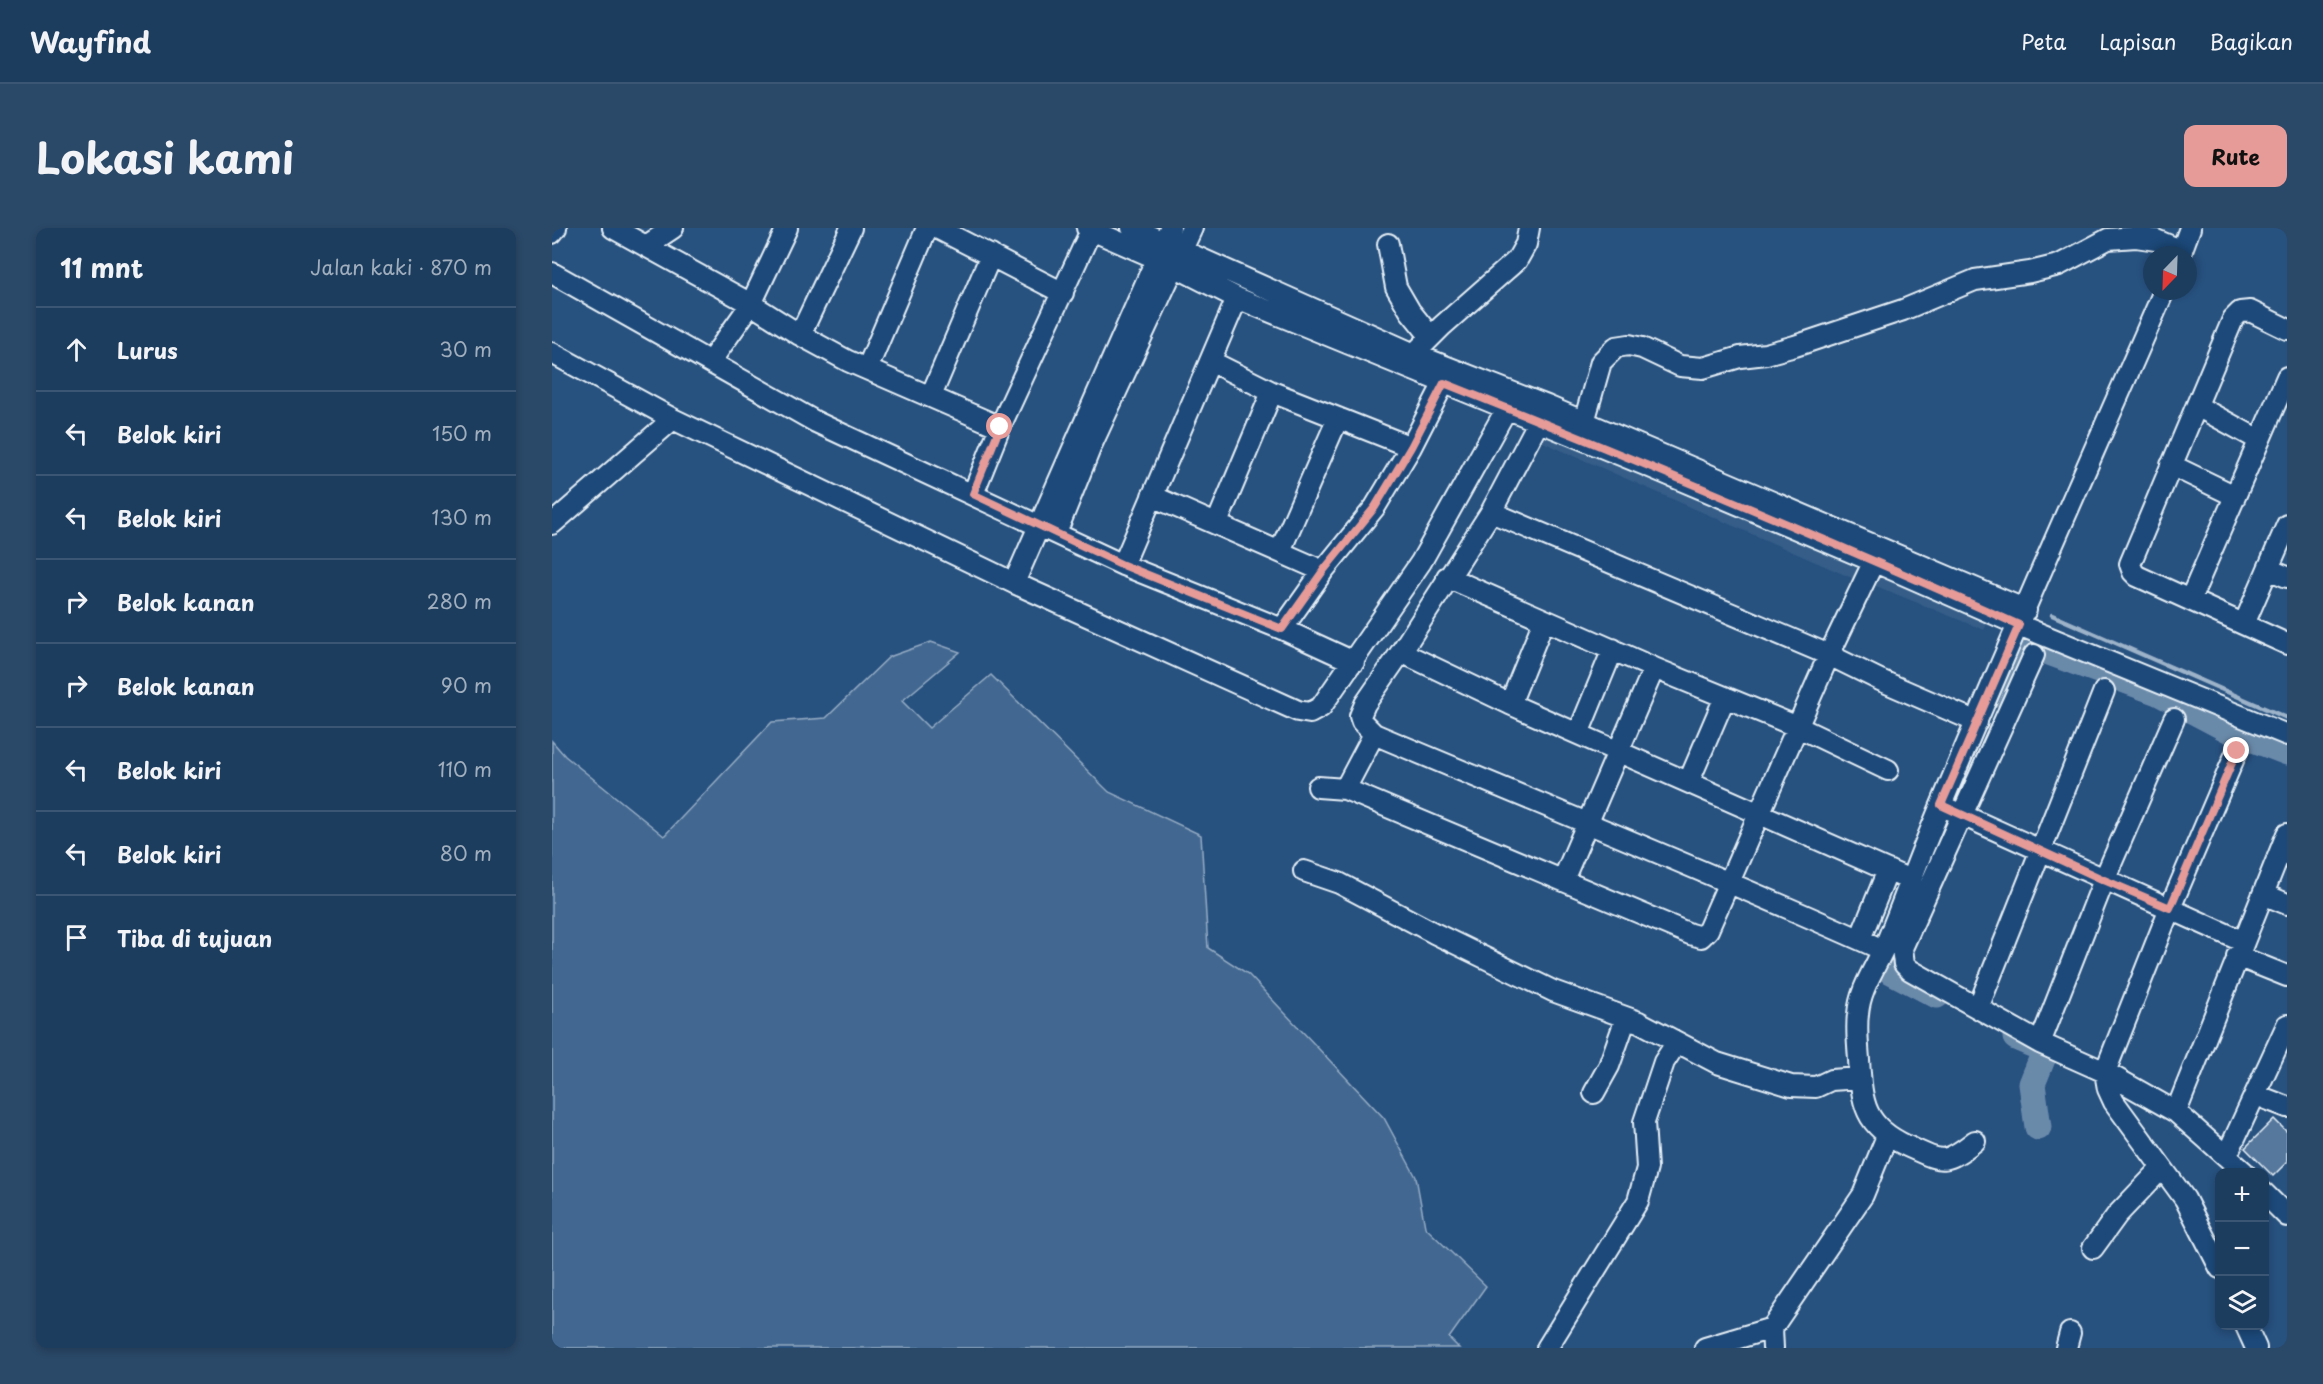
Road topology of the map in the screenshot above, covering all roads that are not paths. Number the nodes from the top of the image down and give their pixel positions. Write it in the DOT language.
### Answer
graph roads {
  1 [pos="556,228"];
  2 [pos="613,228"];
  3 [pos="673,228"];
  4 [pos="787,228"];
  5 [pos="851,228"];
  6 [pos="927,228"];
  7 [pos="937,228"];
  8 [pos="1132,228"];
  9 [pos="1192,228"];
  10 [pos="1529,228"];
  11 [pos="2190,228"];
  12 [pos="1090,229"];
  13 [pos="552,233"];
  14 [pos="1388,244"];
  15 [pos="646,246"];
  16 [pos="2168,246"];
  17 [pos="2184,246"];
  18 [pos="1169,249"];
  19 [pos="991,255"];
  20 [pos="552,273"];
  21 [pos="1063,293"];
  22 [pos="1237,298"];
  23 [pos="2160,300"];
  24 [pos="751,304"];
  25 [pos="2287,329"];
  26 [pos="800,335"];
  27 [pos="1431,337"];
  28 [pos="552,353"];
  29 [pos="1414,354"];
  30 [pos="1210,361"];
  31 [pos="710,362"];
  32 [pos="867,369"];
  33 [pos="1448,375"];
  34 [pos="2287,377"];
  35 [pos="1272,392"];
  36 [pos="931,396"];
  37 [pos="2197,406"];
  38 [pos="1507,408"];
  39 [pos="673,418"];
  40 [pos="1338,418"];
  41 [pos="1539,422"];
  42 [pos="1584,422"];
  43 [pos="1000,427"];
  44 [pos="2259,440"];
  45 [pos="1411,447"];
  46 [pos="2171,465"];
  47 [pos="973,494"];
  48 [pos="1152,496"];
  49 [pos="2235,496"];
  50 [pos="1491,512"];
  51 [pos="1217,523"];
  52 [pos="552,524"];
  53 [pos="2287,525"];
  54 [pos="1047,529"];
  55 [pos="1280,551"];
  56 [pos="1874,561"];
  57 [pos="1123,565"];
  58 [pos="2268,569"];
  59 [pos="1323,571"];
  60 [pos="1448,577"];
  61 [pos="2287,577"];
  62 [pos="1014,582"];
  63 [pos="2190,600"];
  64 [pos="2022,618"];
  65 [pos="1544,620"];
  66 [pos="2244,624"];
  67 [pos="1282,629"];
  68 [pos="2287,644"];
  69 [pos="1613,649"];
  70 [pos="1401,652"];
  71 [pos="1829,655"];
  72 [pos="2034,655"];
  73 [pos="1354,662"];
  74 [pos="1654,668"];
  75 [pos="2104,691"];
  76 [pos="1725,697"];
  77 [pos="1510,704"];
  78 [pos="2174,719"];
  79 [pos="1977,722"];
  80 [pos="1798,727"];
  81 [pos="1374,734"];
  82 [pos="1578,734"];
  83 [pos="2287,735"];
  84 [pos="1619,751"];
  85 [pos="2237,751"];
  86 [pos="1888,770"];
  87 [pos="1689,781"];
  88 [pos="1318,787"];
  89 [pos="1345,789"];
  90 [pos="1950,810"];
  91 [pos="1758,813"];
  92 [pos="1586,824"];
  93 [pos="2287,834"];
  94 [pos="2039,850"];
  95 [pos="1888,870"];
  96 [pos="1304,871"];
  97 [pos="1563,880"];
  98 [pos="1910,880"];
  99 [pos="2104,880"];
  100 [pos="1730,881"];
  101 [pos="2263,894"];
  102 [pos="2287,904"];
  103 [pos="2170,908"];
  104 [pos="1860,939"];
  105 [pos="2241,949"];
  106 [pos="1883,950"];
  107 [pos="2287,976"];
  108 [pos="1978,1008"];
  109 [pos="1626,1018"];
  110 [pos="2287,1025"];
  111 [pos="1677,1042"];
  112 [pos="2040,1043"];
  113 [pos="2105,1072"];
  114 [pos="1860,1078"];
  115 [pos="1594,1093"];
  116 [pos="2256,1095"];
  117 [pos="2287,1107"];
  118 [pos="2176,1112"];
  119 [pos="1887,1136"];
  120 [pos="1975,1141"];
  121 [pos="2227,1155"];
  122 [pos="2162,1168"];
  123 [pos="2239,1168"];
  124 [pos="2269,1197"];
  125 [pos="2286,1212"];
  126 [pos="2093,1248"];
  127 [pos="2215,1258"];
  128 [pos="1772,1328"];
  129 [pos="2248,1330"];
  130 [pos="1546,1348"];
  131 [pos="1705,1348"];
  132 [pos="1773,1348"];
  133 [pos="2256,1348"];
  1 -- 13 [label="street"];
  2 -- 15 [label="street"];
  3 -- 15 [label="street"];
  4 -- 24 [label="street"];
  5 -- 26 [label="street"];
  6 -- 32 [label="street"];
  7 -- 19 [label="street"];
  8 -- 18 [label="street"];
  9 -- 18 [label="street"];
  10 -- 27 [label="street"];
  11 -- 17 [label="street"];
  12 -- 18 [label="street"];
  12 -- 21 [label="street"];
  14 -- 27 [label="street"];
  15 -- 24 [label="street"];
  16 -- 42 [label="street"];
  18 -- 22 [label="street"];
  18 -- 29 [label="street"];
  18 -- 54 [label="street"];
  19 -- 21 [label="street"];
  19 -- 36 [label="street"];
  20 -- 31 [label="street"];
  21 -- 43 [label="street"];
  22 -- 30 [label="street"];
  22 -- 33 [label="street"];
  23 -- 64 [label="street"];
  24 -- 26 [label="street"];
  24 -- 31 [label="street"];
  25 -- 37 [label="street"];
  26 -- 32 [label="street"];
  27 -- 29 [label="street"];
  28 -- 39 [label="street"];
  29 -- 33 [label="street"];
  30 -- 35 [label="street"];
  30 -- 48 [label="street"];
  31 -- 47 [label="street"];
  32 -- 36 [label="street"];
  33 -- 38 [label="street"];
  33 -- 42 [label="street"];
  33 -- 45 [label="street"];
  34 -- 44 [label="street"];
  35 -- 40 [label="street"];
  35 -- 51 [label="street"];
  36 -- 43 [label="street"];
  37 -- 44 [label="street"];
  37 -- 46 [label="street"];
  38 -- 41 [label="street"];
  38 -- 73 [label="street"];
  39 -- 52 [label="street"];
  39 -- 62 [label="street"];
  40 -- 45 [label="street"];
  40 -- 55 [label="street"];
  41 -- 50 [label="street"];
  41 -- 56 [label="street"];
  42 -- 64 [label="street"];
  43 -- 47 [label="street"];
  44 -- 49 [label="street"];
  45 -- 59 [label="street"];
  46 -- 49 [label="street"];
  46 -- 63 [label="street"];
  47 -- 54 [label="street"];
  48 -- 51 [label="street"];
  48 -- 57 [label="street"];
  49 -- 63 [label="street"];
  50 -- 60 [label="street"];
  50 -- 71 [label="street"];
  51 -- 55 [label="street"];
  53 -- 58 [label="street"];
  54 -- 57 [label="street"];
  54 -- 62 [label="street"];
  55 -- 59 [label="street"];
  56 -- 64 [label="street"];
  56 -- 71 [label="street"];
  57 -- 67 [label="street"];
  58 -- 61 [label="street"];
  58 -- 66 [label="street"];
  59 -- 67 [label="street"];
  60 -- 65 [label="street"];
  60 -- 70 [label="street"];
  62 -- 73 [label="street"];
  63 -- 66 [label="street"];
  64 -- 79 [label="street"];
  64 -- 83 [label="street"];
  65 -- 69 [label="street"];
  65 -- 77 [label="street"];
  66 -- 68 [label="street"];
  67 -- 73 [label="street"];
  69 -- 74 [label="street"];
  69 -- 82 [label="street"];
  70 -- 77 [label="street"];
  70 -- 81 [label="street"];
  71 -- 79 [label="street"];
  71 -- 80 [label="street"];
  72 -- 90 [label="street"];
  74 -- 76 [label="street"];
  74 -- 84 [label="street"];
  75 -- 94 [label="street"];
  76 -- 80 [label="street"];
  76 -- 87 [label="street"];
  77 -- 82 [label="street"];
  78 -- 99 [label="street"];
  79 -- 90 [label="street"];
  80 -- 86 [label="street"];
  80 -- 91 [label="street"];
  81 -- 89 [label="street"];
  81 -- 92 [label="street"];
  82 -- 84 [label="street"];
  84 -- 87 [label="street"];
  84 -- 92 [label="street"];
  85 -- 103 [label="street"];
  87 -- 91 [label="street"];
  88 -- 89 [label="street"];
  89 -- 97 [label="street"];
  90 -- 94 [label="street"];
  90 -- 98 [label="street"];
  90 -- 108 [label="street"];
  91 -- 95 [label="street"];
  91 -- 100 [label="street"];
  92 -- 97 [label="street"];
  92 -- 100 [label="street"];
  93 -- 101 [label="street"];
  94 -- 99 [label="street"];
  94 -- 108 [label="street"];
  95 -- 98 [label="street"];
  95 -- 104 [label="street"];
  96 -- 109 [label="street"];
  97 -- 100 [label="street"];
  98 -- 106 [label="street"];
  99 -- 103 [label="street"];
  99 -- 112 [label="street"];
  100 -- 104 [label="street"];
  101 -- 102 [label="street"];
  101 -- 105 [label="street"];
  103 -- 105 [label="street"];
  103 -- 113 [label="street"];
  104 -- 106 [label="street"];
  105 -- 107 [label="street"];
  105 -- 118 [label="street"];
  106 -- 114 [label="street"];
  108 -- 112 [label="street"];
  109 -- 111 [label="street"];
  109 -- 115 [label="street"];
  110 -- 116 [label="street"];
  111 -- 114 [label="street"];
  111 -- 130 [label="street"];
  112 -- 113 [label="street"];
  113 -- 118 [label="street"];
  113 -- 122 [label="street"];
  114 -- 119 [label="street"];
  116 -- 117 [label="street"];
  116 -- 121 [label="street"];
  118 -- 121 [label="street"];
  119 -- 120 [label="street"];
  119 -- 128 [label="street"];
  121 -- 123 [label="street"];
  122 -- 126 [label="street"];
  122 -- 127 [label="street"];
  124 -- 125 [label="street"];
  128 -- 131 [label="street"];
  128 -- 132 [label="street"];
  129 -- 133 [label="street"];
}
